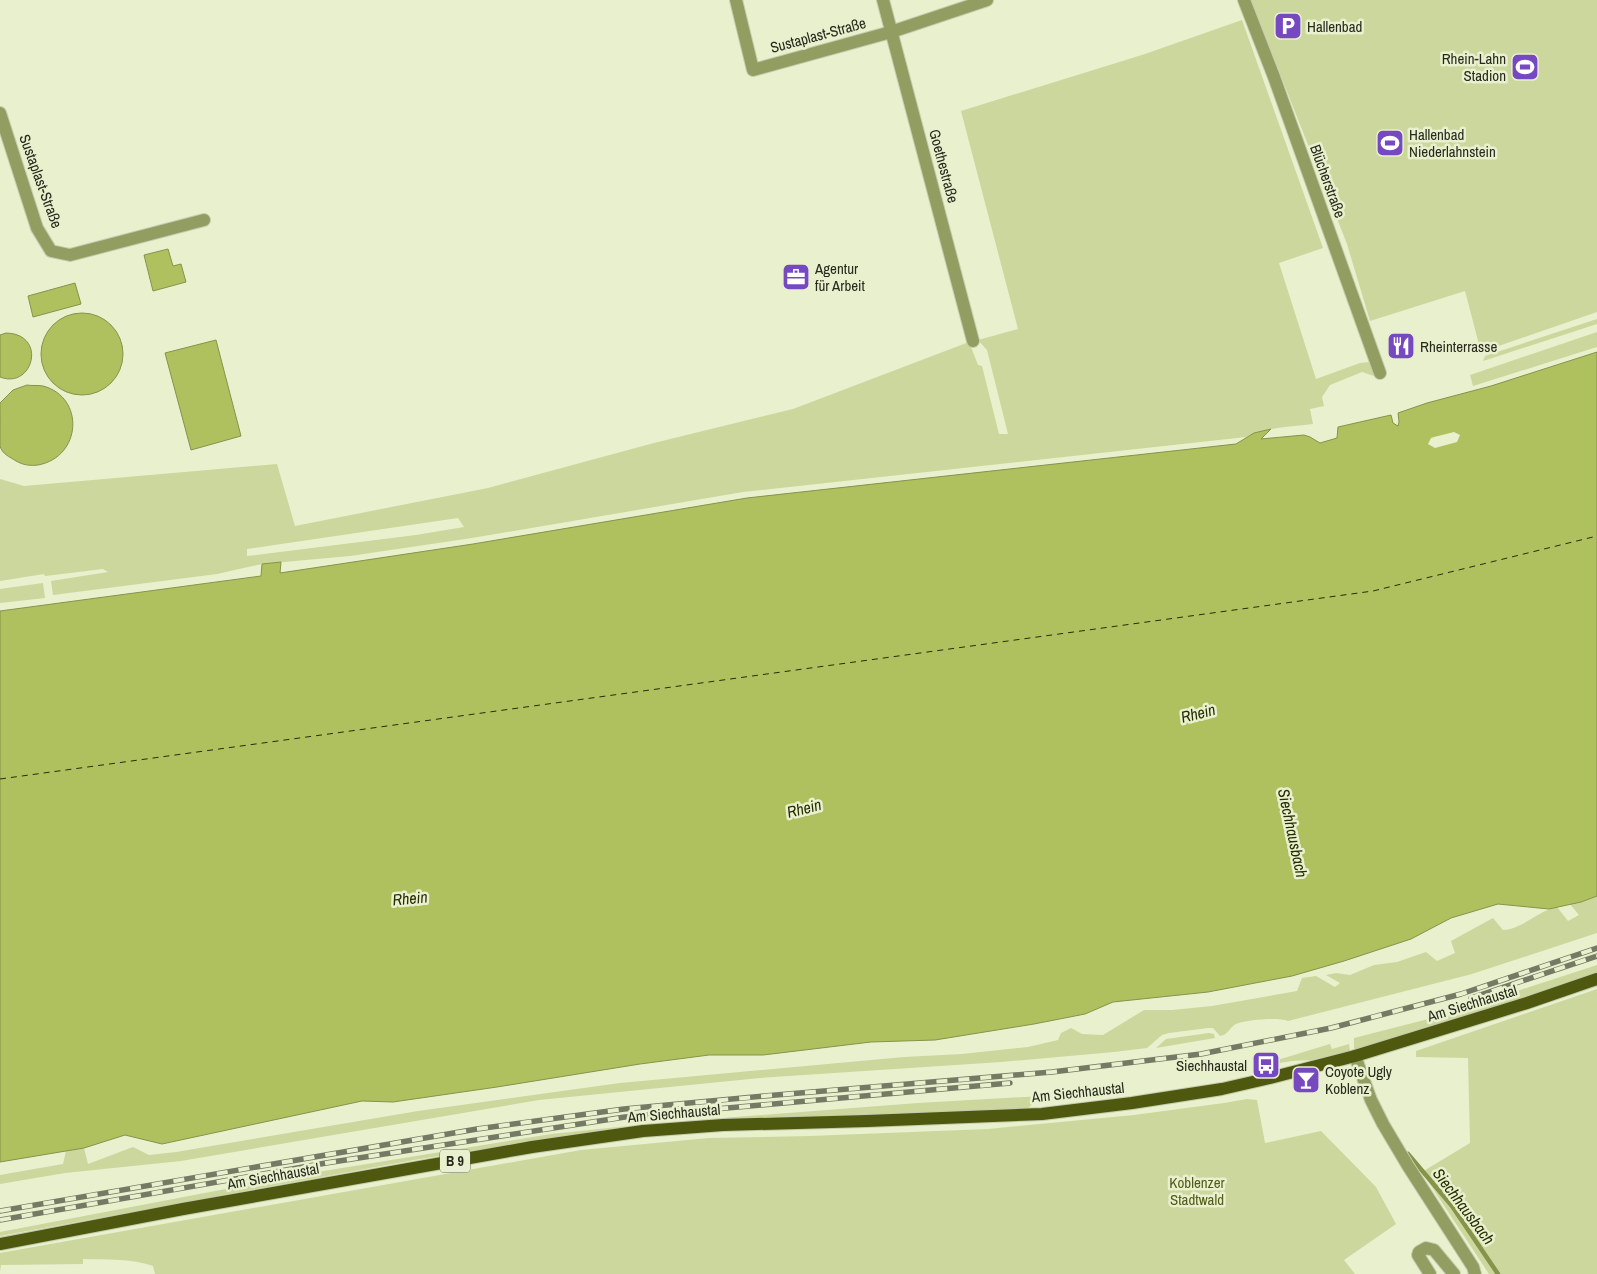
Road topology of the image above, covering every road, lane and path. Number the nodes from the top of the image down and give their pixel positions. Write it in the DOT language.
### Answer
graph roads {
  1 [pos="736,0"];
  2 [pos="883,0"];
  3 [pos="987,0"];
  4 [pos="1244,0"];
  5 [pos="891,32"];
  6 [pos="0,113"];
  7 [pos="204,220"];
  8 [pos="973,341"];
  9 [pos="1380,373"];
  10 [pos="1597,979"];
  11 [pos="1355,1056"];
  12 [pos="0,1244"];
  13 [pos="1430,1274"];
  14 [pos="1454,1274"];
  15 [pos="1475,1274"];
  1 -- 5 [label="street, Sustaplast-Straße"];
  2 -- 5 [label="street, Goethestraße"];
  3 -- 5 [label="street, Sustaplast-Straße"];
  4 -- 9 [label="street, Blücherstraße"];
  5 -- 8 [label="street, Goethestraße"];
  6 -- 7 [label="street, Sustaplast-Straße"];
  10 -- 11 [label="main road, Am Siechhaustal / B 9"];
  11 -- 12 [label="main road, Am Siechhaustal / B 9"];
  11 -- 15 [label="street"];
  13 -- 14 [label="street"];
}
